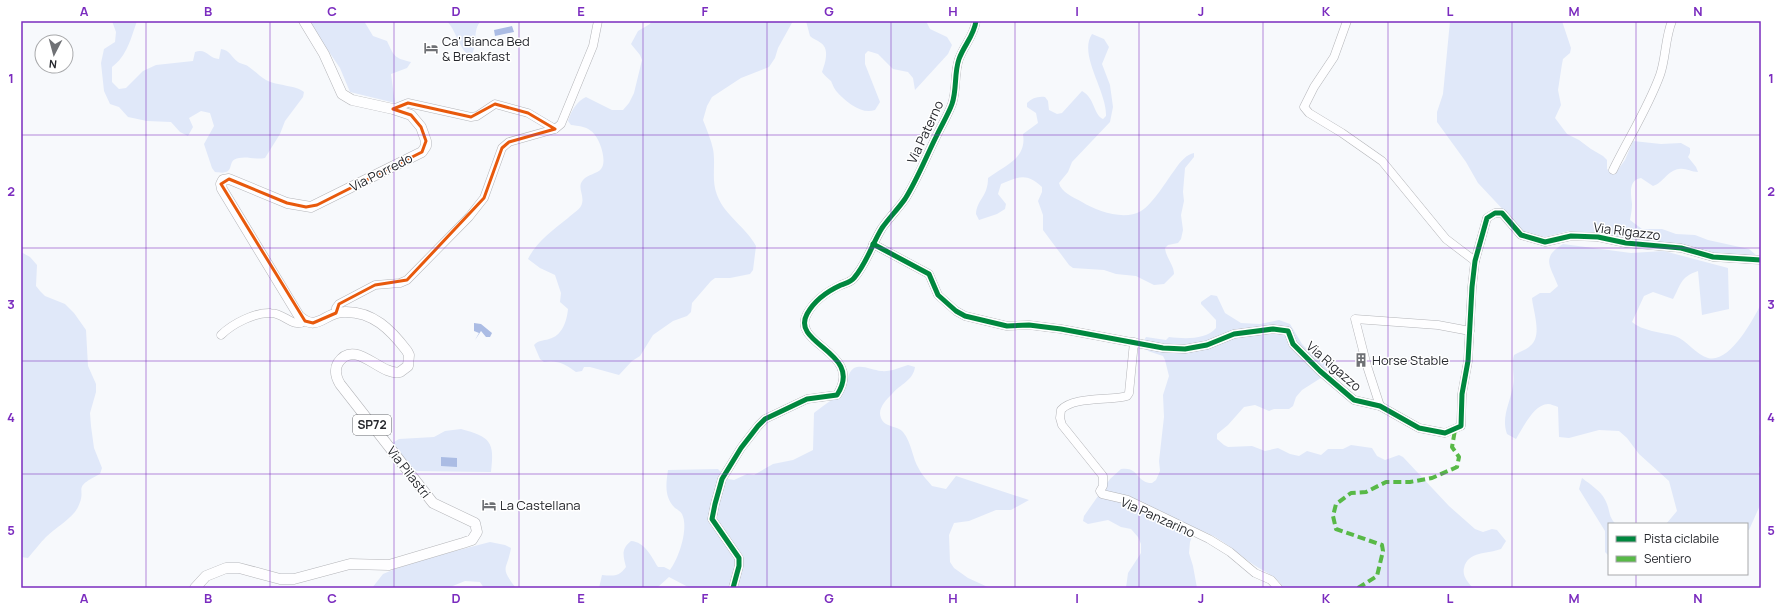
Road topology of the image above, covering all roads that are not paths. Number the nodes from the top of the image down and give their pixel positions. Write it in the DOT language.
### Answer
graph roads {
  1 [pos="304,21"];
  2 [pos="598,21"];
  3 [pos="976,21"];
  4 [pos="1347,21"];
  5 [pos="1672,21"];
  6 [pos="393,109"];
  7 [pos="555,129"];
  8 [pos="1613,170"];
  9 [pos="873,244"];
  10 [pos="1475,260"];
  11 [pos="1761,260"];
  12 [pos="336,313"];
  13 [pos="305,321"];
  14 [pos="1470,331"];
  15 [pos="221,335"];
  16 [pos="1134,342"];
  17 [pos="1380,406"];
  18 [pos="195,588"];
  19 [pos="733,588"];
  20 [pos="1278,588"];
  1 -- 6 [label="main road, Via Porredo"];
  2 -- 7 [label="street"];
  3 -- 9 [label="street, Via Paterno"];
  4 -- 10 [label="street"];
  5 -- 8 [label="street"];
  6 -- 7 [label="street"];
  6 -- 13 [label="main road, Via Porredo"];
  7 -- 12 [label="street"];
  9 -- 16 [label="street, Via Rigazzo"];
  9 -- 19 [label="street, Via Paterno"];
  10 -- 11 [label="street, Via Rigazzo"];
  10 -- 14 [label="street, Via Rigazzo"];
  12 -- 13 [label="main road, Via Pilastri / SP72"];
  12 -- 18 [label="main road, Via Pilastri / SP72"];
  13 -- 15 [label="street"];
  14 -- 17 [label="street, Via Rigazzo"];
  14 -- 17 [label="street"];
  16 -- 17 [label="street, Via Rigazzo"];
  16 -- 20 [label="street, Via Panzarino"];
}
